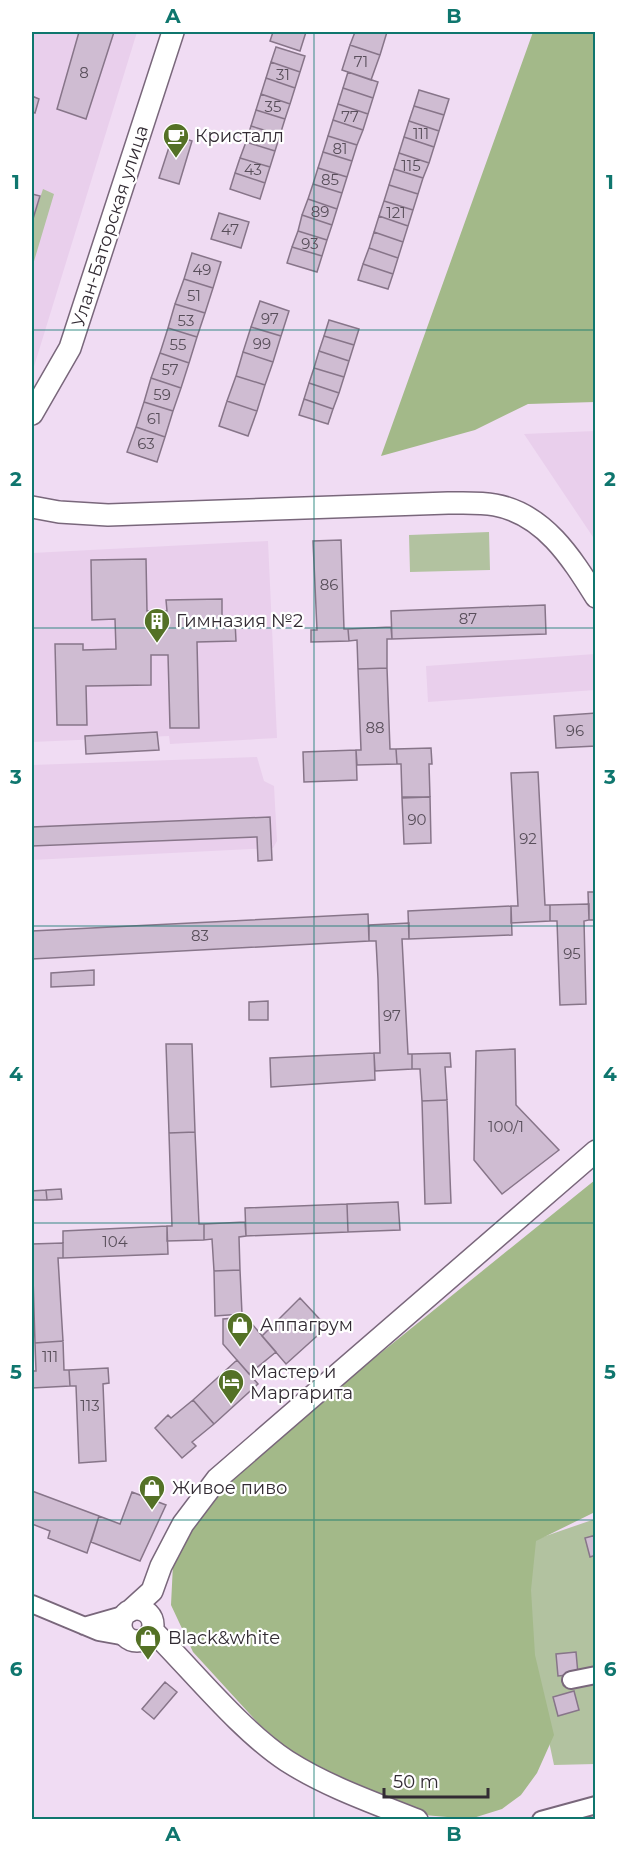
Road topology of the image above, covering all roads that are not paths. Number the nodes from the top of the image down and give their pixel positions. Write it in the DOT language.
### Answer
graph roads {
  1 [pos="173,32"];
  2 [pos="32,414"];
  3 [pos="32,507"];
  4 [pos="596,597"];
  5 [pos="596,1151"];
  6 [pos="152,1591"];
  7 [pos="32,1604"];
  8 [pos="128,1612"];
  9 [pos="83,1626"];
  10 [pos="142,1632"];
  11 [pos="596,1675"];
  12 [pos="571,1680"];
  13 [pos="596,1805"];
  14 [pos="417,1820"];
  15 [pos="541,1820"];
  1 -- 2 [label="street, Улан-Баторская улица"];
  3 -- 4 [label="street"];
  5 -- 6 [label="street"];
  6 -- 8 [label="street"];
  6 -- 10 [label="street"];
  7 -- 9 [label="street"];
  8 -- 9 [label="street"];
  8 -- 10 [label="street"];
  9 -- 10 [label="street"];
  10 -- 14 [label="street"];
  11 -- 12 [label="street"];
  13 -- 15 [label="street"];
}
